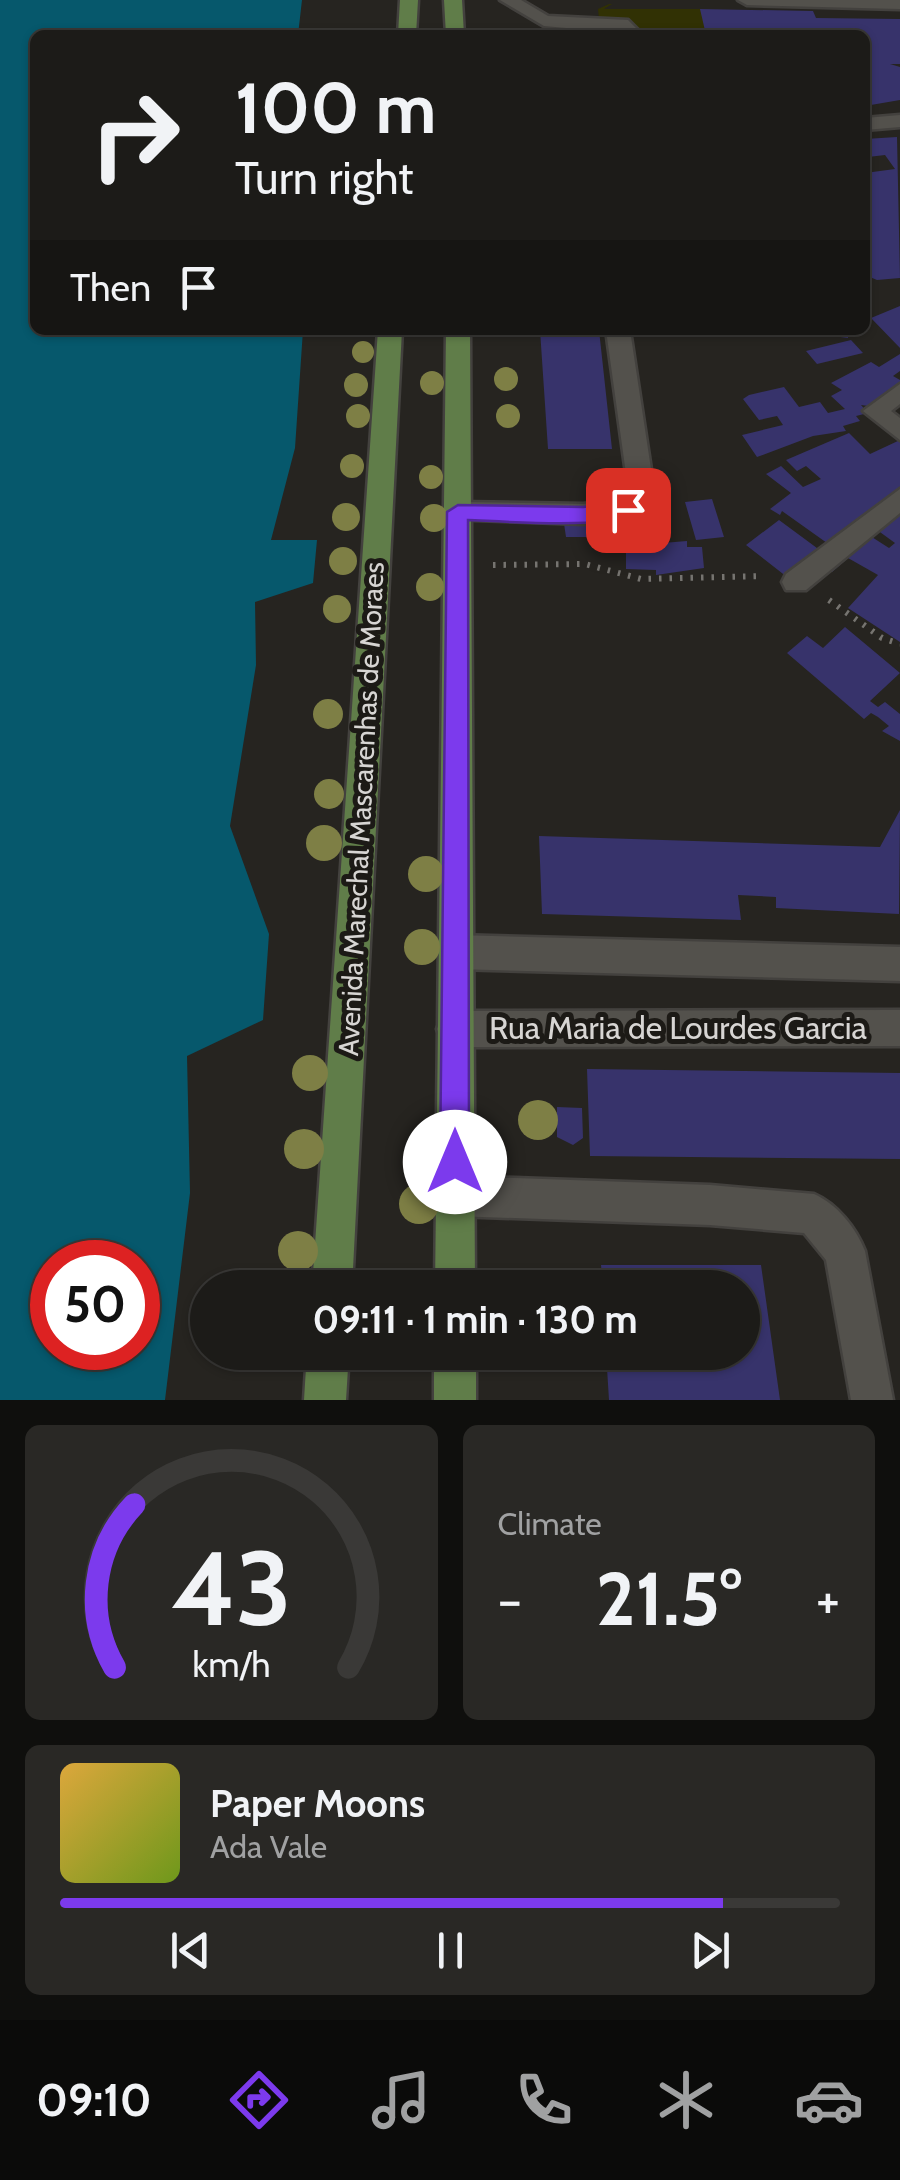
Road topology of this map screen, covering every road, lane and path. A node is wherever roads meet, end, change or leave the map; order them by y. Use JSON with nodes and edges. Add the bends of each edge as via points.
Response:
{"nodes":[{"id":1,"x":410,"y":0,"type":"edge"},
{"id":2,"x":453,"y":0,"type":"edge"},
{"id":3,"x":509,"y":0,"type":"edge"},
{"id":4,"x":747,"y":0,"type":"edge"},
{"id":5,"x":889,"y":2,"type":"edge"},
{"id":6,"x":557,"y":29,"type":"edge"},
{"id":7,"x":408,"y":30,"type":"edge"},
{"id":8,"x":455,"y":30,"type":"edge"},
{"id":9,"x":631,"y":30,"type":"edge"},
{"id":10,"x":900,"y":121,"type":"edge"},
{"id":11,"x":870,"y":124,"type":"edge"},
{"id":12,"x":390,"y":335,"type":"edge"},
{"id":13,"x":458,"y":335,"type":"edge"},
{"id":14,"x":619,"y":335,"type":"edge"},
{"id":15,"x":900,"y":392,"type":"edge"},
{"id":16,"x":900,"y":432,"type":"edge"},
{"id":17,"x":900,"y":499,"type":"edge"},
{"id":18,"x":458,"y":512,"type":"junction"},
{"id":19,"x":457,"y":566,"type":"junction"},
{"id":20,"x":688,"y":579,"type":"dead end"},
{"id":21,"x":796,"y":582,"type":"dead end"},
{"id":22,"x":456,"y":952,"type":"junction"},
{"id":23,"x":900,"y":964,"type":"edge"},
{"id":24,"x":900,"y":1028,"type":"edge"},
{"id":25,"x":455,"y":1029,"type":"junction"},
{"id":26,"x":455,"y":1196,"type":"junction"},
{"id":27,"x":333,"y":1270,"type":"edge"},
{"id":28,"x":455,"y":1270,"type":"edge"},
{"id":29,"x":327,"y":1370,"type":"edge"},
{"id":30,"x":454,"y":1370,"type":"edge"},
{"id":31,"x":325,"y":1400,"type":"edge"},
{"id":32,"x":454,"y":1400,"type":"edge"},
{"id":33,"x":872,"y":1400,"type":"edge"}],
"edges":[{"from":1,"to":7,"type":"main road"},
{"from":2,"to":8,"type":"main road"},
{"from":3,"to":6,"type":"street"},
{"from":4,"to":5,"type":"street"},
{"from":6,"to":9,"type":"street"},
{"from":10,"to":11,"type":"street"},
{"from":12,"to":27,"type":"main road","name":"Avenida Marechal Mascarenhas de Moraes"},
{"from":13,"to":18,"type":"main road"},
{"from":14,"to":18,"type":"street","via":[[641,489],[628,510]]},
{"from":15,"to":16,"type":"street","via":[[875,410]]},
{"from":17,"to":21,"type":"street"},
{"from":18,"to":19,"type":"main road"},
{"from":19,"to":20,"type":"path","via":[[584,564],[641,579]]},
{"from":19,"to":22,"type":"main road"},
{"from":22,"to":23,"type":"street"},
{"from":22,"to":25,"type":"main road"},
{"from":24,"to":25,"type":"street","name":"Rua Maria de Lourdes Garcia"},
{"from":25,"to":26,"type":"main road"},
{"from":26,"to":28,"type":"main road"},
{"from":26,"to":33,"type":"street","via":[[814,1214],[845,1251]]},
{"from":29,"to":31,"type":"main road"},
{"from":30,"to":32,"type":"main road"}]}
